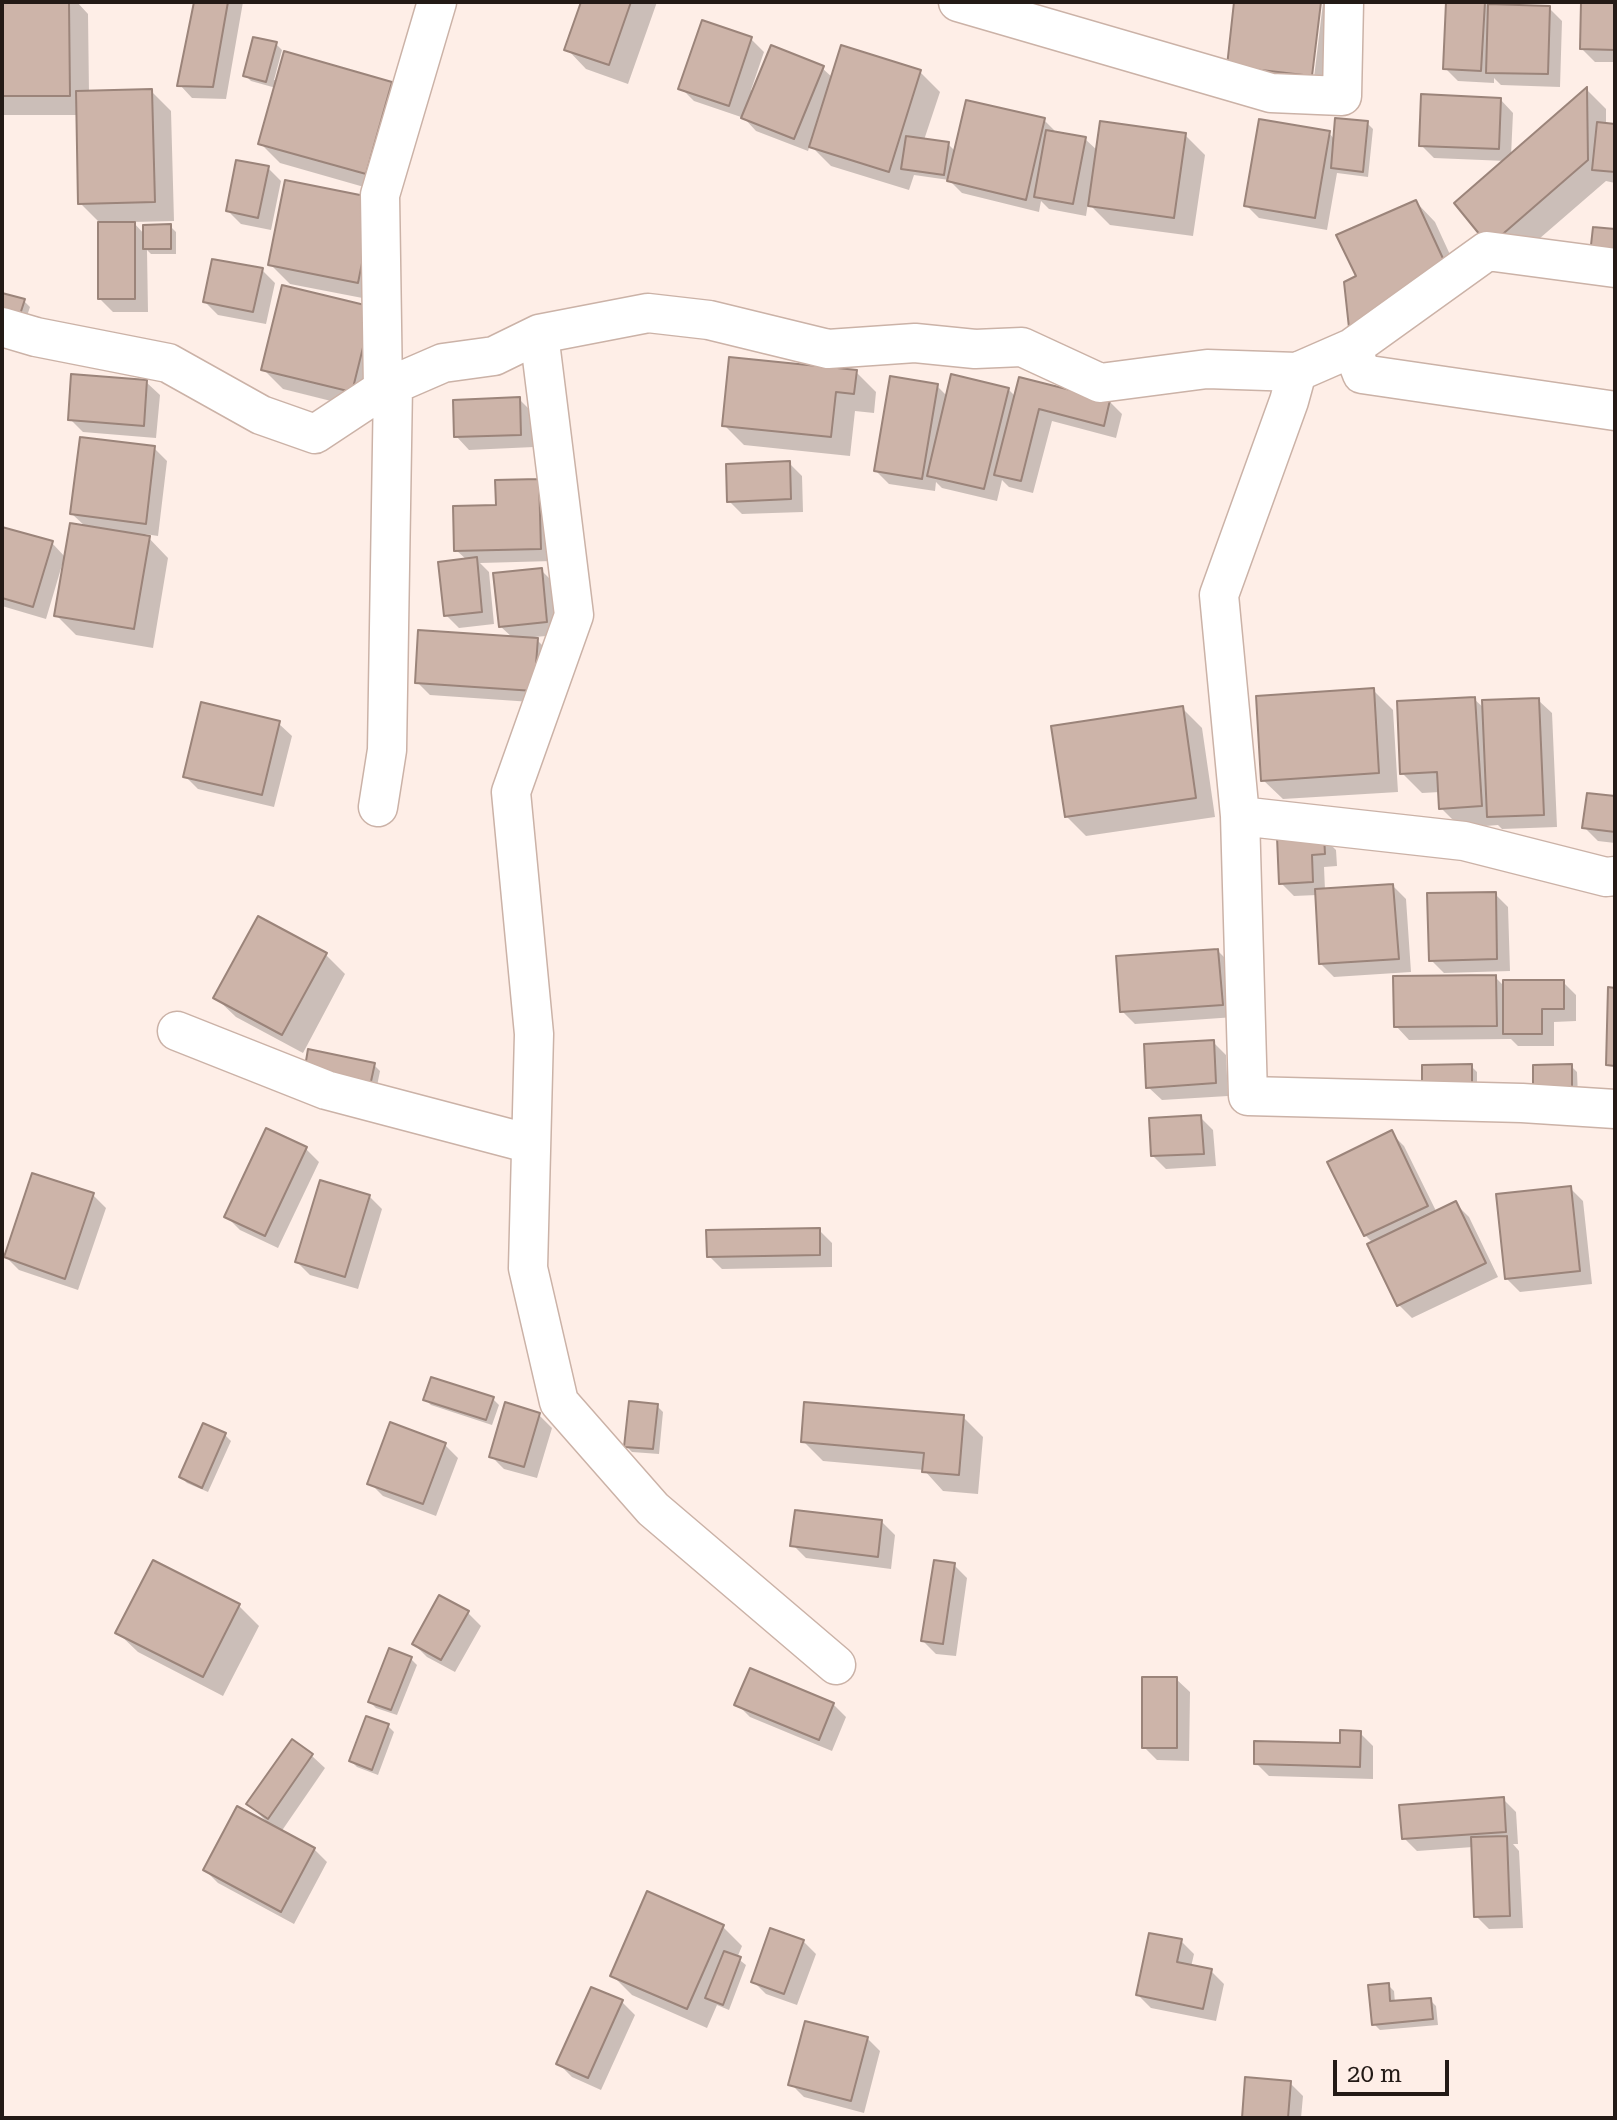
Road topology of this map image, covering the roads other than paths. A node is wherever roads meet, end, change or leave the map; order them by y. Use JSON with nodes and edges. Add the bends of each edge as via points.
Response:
{"nodes":[{"id":1,"x":437,"y":2,"type":"edge"},
{"id":2,"x":958,"y":2,"type":"edge"},
{"id":3,"x":1344,"y":2,"type":"edge"},
{"id":4,"x":1071,"y":17,"type":"edge"},
{"id":5,"x":1615,"y":268,"type":"edge"},
{"id":6,"x":2,"y":327,"type":"edge"},
{"id":7,"x":539,"y":334,"type":"junction"},
{"id":8,"x":1352,"y":348,"type":"junction"},
{"id":9,"x":1297,"y":372,"type":"junction"},
{"id":10,"x":388,"y":387,"type":"junction"},
{"id":11,"x":1615,"y":411,"type":"edge"},
{"id":12,"x":378,"y":807,"type":"dead end"},
{"id":13,"x":1240,"y":816,"type":"junction"},
{"id":14,"x":1615,"y":876,"type":"edge"},
{"id":15,"x":177,"y":1031,"type":"dead end"},
{"id":16,"x":1615,"y":1109,"type":"edge"},
{"id":17,"x":531,"y":1144,"type":"junction"},
{"id":18,"x":836,"y":1665,"type":"dead end"}],
"edges":[{"from":1,"to":10,"type":"street","via":[[380,195]]},
{"from":2,"to":4,"type":"street"},
{"from":3,"to":4,"type":"street","via":[[1342,96],[1271,93]]},
{"from":5,"to":8,"type":"street","via":[[1487,251]]},
{"from":6,"to":10,"type":"street","via":[[168,363],[261,415],[315,434]]},
{"from":7,"to":9,"type":"street","via":[[648,313],[709,320],[828,349],[915,343],[1022,347],[1100,383],[1207,369]]},
{"from":7,"to":10,"type":"street","via":[[494,356],[443,363]]},
{"from":7,"to":17,"type":"street","via":[[574,615],[511,792],[534,1034]]},
{"from":8,"to":9,"type":"street"},
{"from":8,"to":11,"type":"street","via":[[1362,374]]},
{"from":9,"to":13,"type":"street","via":[[1219,595]]},
{"from":10,"to":12,"type":"street","via":[[387,750]]},
{"from":13,"to":14,"type":"street","via":[[1464,841]]},
{"from":13,"to":16,"type":"street","via":[[1248,1096]]},
{"from":15,"to":17,"type":"street","via":[[326,1090]]},
{"from":17,"to":18,"type":"street","via":[[528,1268],[559,1402],[653,1509]]}]}
